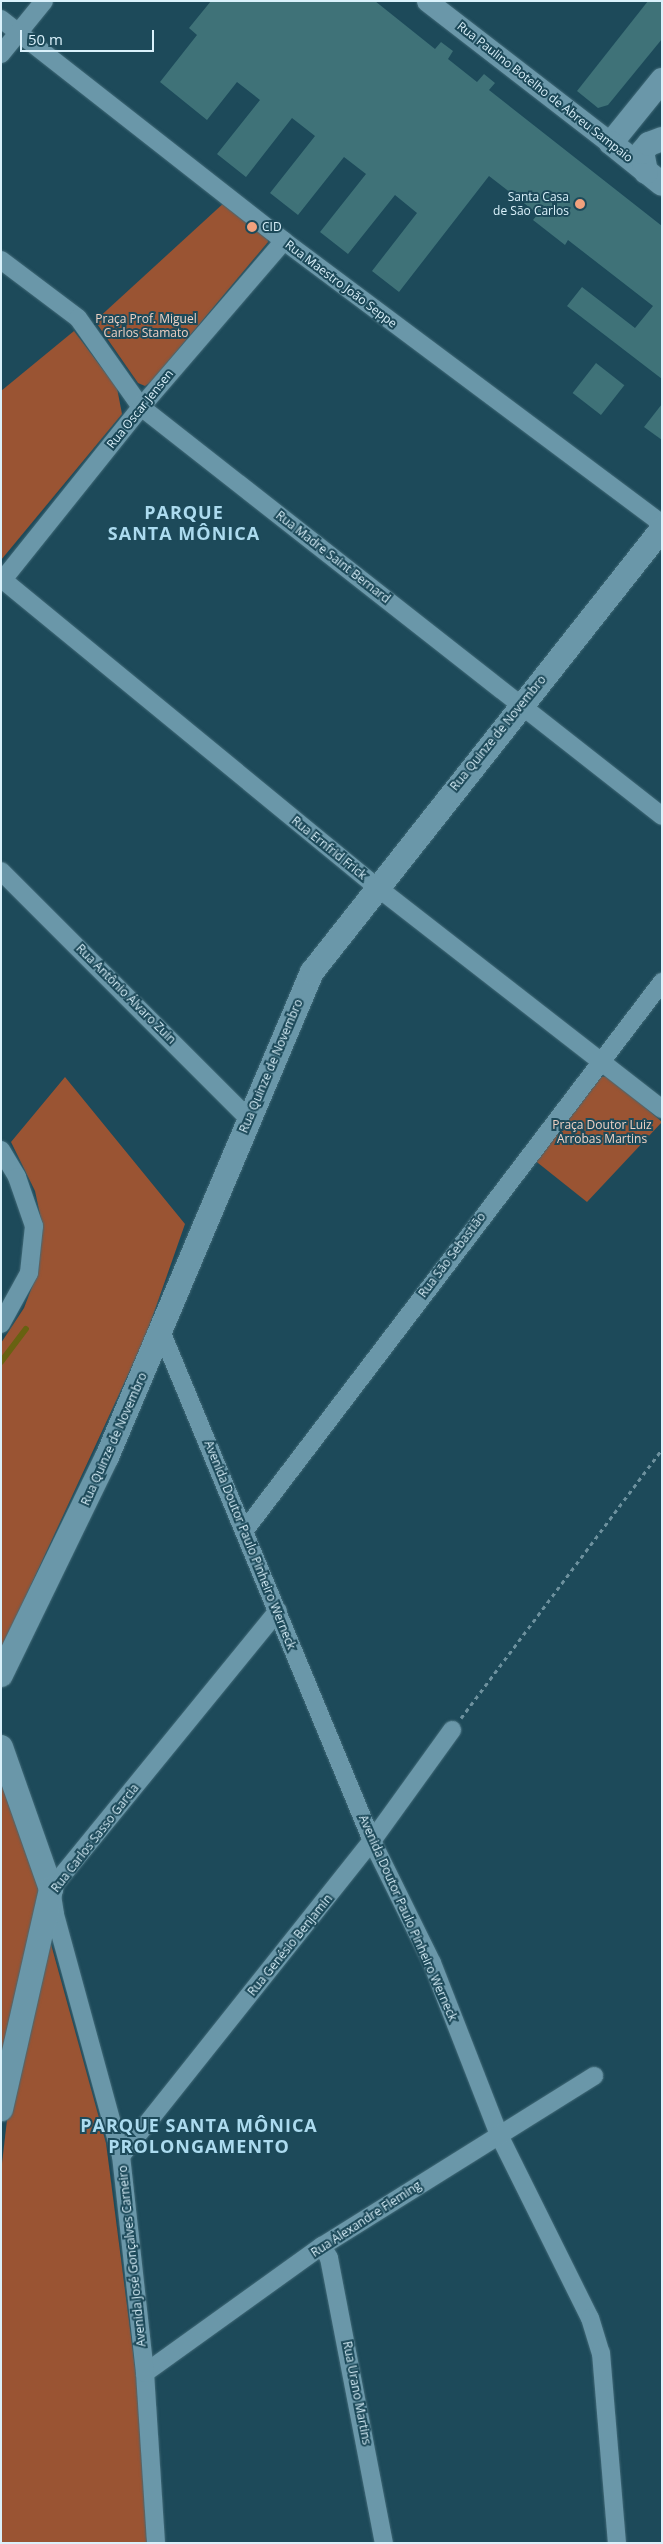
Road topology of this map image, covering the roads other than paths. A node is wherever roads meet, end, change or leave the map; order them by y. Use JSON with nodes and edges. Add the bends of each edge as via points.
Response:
{"nodes":[{"id":1,"x":44,"y":1,"type":"edge"},
{"id":2,"x":427,"y":1,"type":"edge"},
{"id":3,"x":1,"y":19,"type":"edge"},
{"id":4,"x":18,"y":32,"type":"junction"},
{"id":5,"x":1,"y":54,"type":"edge"},
{"id":6,"x":662,"y":80,"type":"edge"},
{"id":7,"x":635,"y":112,"type":"junction"},
{"id":8,"x":662,"y":133,"type":"edge"},
{"id":9,"x":662,"y":139,"type":"edge"},
{"id":10,"x":610,"y":143,"type":"junction"},
{"id":11,"x":654,"y":178,"type":"edge"},
{"id":12,"x":284,"y":241,"type":"junction"},
{"id":13,"x":1,"y":260,"type":"edge"},
{"id":14,"x":141,"y":407,"type":"junction"},
{"id":15,"x":662,"y":524,"type":"edge"},
{"id":16,"x":662,"y":529,"type":"edge"},
{"id":17,"x":2,"y":581,"type":"edge"},
{"id":18,"x":521,"y":705,"type":"junction"},
{"id":19,"x":662,"y":816,"type":"edge"},
{"id":20,"x":1,"y":871,"type":"edge"},
{"id":21,"x":378,"y":888,"type":"junction"},
{"id":22,"x":662,"y":982,"type":"edge"},
{"id":23,"x":600,"y":1063,"type":"junction"},
{"id":24,"x":662,"y":1109,"type":"edge"},
{"id":25,"x":249,"y":1119,"type":"junction"},
{"id":26,"x":1,"y":1150,"type":"edge"},
{"id":27,"x":1,"y":1324,"type":"edge"},
{"id":28,"x":161,"y":1331,"type":"junction"},
{"id":29,"x":244,"y":1530,"type":"junction"},
{"id":30,"x":278,"y":1611,"type":"junction"},
{"id":31,"x":1,"y":1675,"type":"edge"},
{"id":32,"x":452,"y":1730,"type":"road end"},
{"id":33,"x":1,"y":1746,"type":"edge"},
{"id":34,"x":372,"y":1841,"type":"junction"},
{"id":35,"x":51,"y":1889,"type":"junction"},
{"id":36,"x":594,"y":2076,"type":"dead end"},
{"id":37,"x":1,"y":2109,"type":"edge"},
{"id":38,"x":499,"y":2135,"type":"junction"},
{"id":39,"x":121,"y":2156,"type":"junction"},
{"id":40,"x":322,"y":2246,"type":"junction"},
{"id":41,"x":145,"y":2373,"type":"junction"},
{"id":42,"x":156,"y":2543,"type":"edge"},
{"id":43,"x":384,"y":2543,"type":"edge"},
{"id":44,"x":617,"y":2543,"type":"edge"}],
"edges":[{"from":1,"to":4,"type":"street"},
{"from":2,"to":10,"type":"street","name":"Rua Paulino Botelho de Abreu Sampaio"},
{"from":3,"to":4,"type":"street","name":"Rua Maestro João Seppe"},
{"from":4,"to":5,"type":"street"},
{"from":4,"to":12,"type":"street","name":"Rua Maestro João Seppe"},
{"from":6,"to":7,"type":"main road"},
{"from":7,"to":8,"type":"main road"},
{"from":7,"to":10,"type":"main road"},
{"from":9,"to":11,"type":"main road","via":[[649,144],[642,152]]},
{"from":10,"to":11,"type":"main road","name":"Rua Paulino Botelho de Abreu Sampaio"},
{"from":12,"to":14,"type":"street","name":"Rua Oscar Jensen"},
{"from":12,"to":15,"type":"street","name":"Rua Maestro João Seppe"},
{"from":13,"to":14,"type":"street","name":"Rua Madre Saint Bernard","via":[[78,318]]},
{"from":14,"to":17,"type":"street","name":"Rua Oscar Jensen"},
{"from":14,"to":18,"type":"street","name":"Rua Madre Saint Bernard"},
{"from":16,"to":18,"type":"main road","name":"Rua Quinze de Novembro"},
{"from":17,"to":21,"type":"street","name":"Rua Ernfrid Frick"},
{"from":18,"to":19,"type":"street","name":"Rua Madre Saint Bernard"},
{"from":18,"to":21,"type":"main road","name":"Rua Quinze de Novembro"},
{"from":20,"to":25,"type":"street","name":"Rua Antônio Álvaro Zuin"},
{"from":21,"to":23,"type":"street","name":"Rua Ernfrid Frick"},
{"from":21,"to":25,"type":"main road","name":"Rua Quinze de Novembro","via":[[312,972]]},
{"from":22,"to":23,"type":"street","name":"Rua São Sebastião"},
{"from":23,"to":24,"type":"street","name":"Rua Ernfrid Frick"},
{"from":23,"to":29,"type":"street","name":"Rua São Sebastião"},
{"from":25,"to":28,"type":"main road","name":"Rua Quinze de Novembro"},
{"from":26,"to":27,"type":"street","via":[[17,1177],[34,1226],[29,1273]]},
{"from":28,"to":29,"type":"street","name":"Avenida Doutor Paulo Pinheiro Werneck"},
{"from":28,"to":31,"type":"main road","name":"Rua Quinze de Novembro","via":[[107,1457]]},
{"from":29,"to":30,"type":"street","name":"Avenida Doutor Paulo Pinheiro Werneck"},
{"from":30,"to":34,"type":"street","name":"Avenida Doutor Paulo Pinheiro Werneck"},
{"from":30,"to":35,"type":"street","name":"Rua Carlos Sasso Garcia"},
{"from":32,"to":34,"type":"street","name":"Rua Genésio Benjamin"},
{"from":33,"to":35,"type":"main road","name":"Avenida José Gonçalves Carneiro"},
{"from":34,"to":38,"type":"street","name":"Avenida Doutor Paulo Pinheiro Werneck","via":[[432,1964]]},
{"from":34,"to":39,"type":"street","name":"Rua Genésio Benjamin"},
{"from":35,"to":37,"type":"main road","name":"Rua Carlos Sasso Garcia"},
{"from":35,"to":39,"type":"street","name":"Avenida José Gonçalves Carneiro"},
{"from":36,"to":38,"type":"street","name":"Rua Alexandre Fleming"},
{"from":38,"to":40,"type":"street","name":"Rua Alexandre Fleming"},
{"from":38,"to":44,"type":"street","name":"Avenida Doutor Paulo Pinheiro Werneck","via":[[590,2318],[601,2353]]},
{"from":39,"to":41,"type":"street","name":"Avenida José Gonçalves Carneiro"},
{"from":40,"to":41,"type":"street","name":"Rua Alexandre Fleming"},
{"from":40,"to":43,"type":"street","name":"Rua Urano Martins","via":[[330,2258]]},
{"from":41,"to":42,"type":"street","name":"Avenida José Gonçalves Carneiro"}]}
